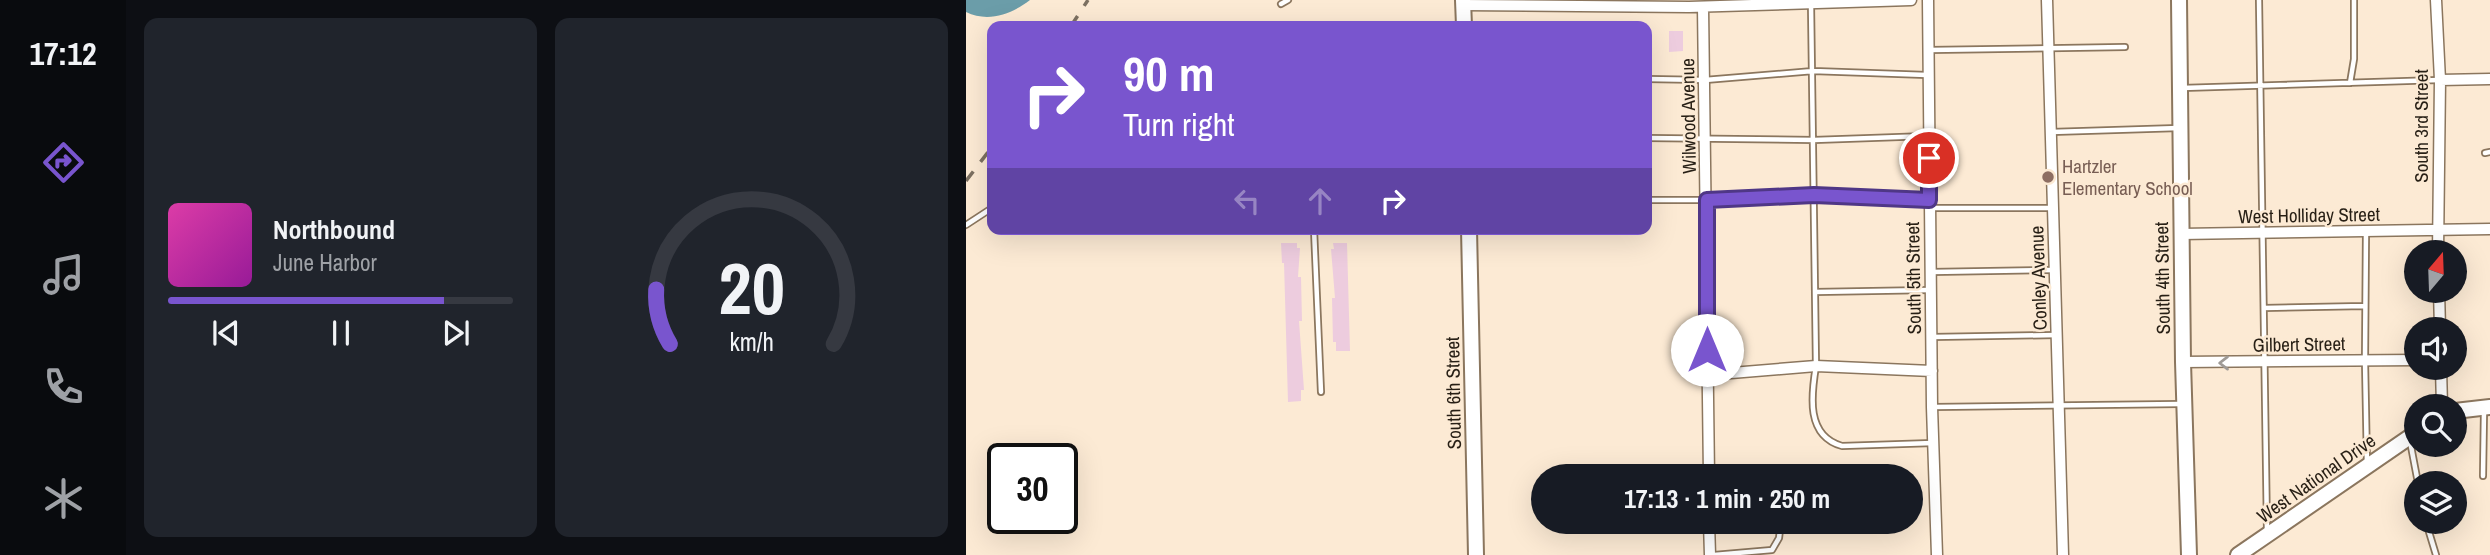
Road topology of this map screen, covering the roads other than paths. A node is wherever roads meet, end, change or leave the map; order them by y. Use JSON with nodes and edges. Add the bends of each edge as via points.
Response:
{"nodes":[{"id":1,"x":1288,"y":0,"type":"edge"},
{"id":2,"x":1911,"y":0,"type":"edge"},
{"id":3,"x":1928,"y":0,"type":"edge"},
{"id":4,"x":2047,"y":0,"type":"edge"},
{"id":5,"x":2179,"y":0,"type":"edge"},
{"id":6,"x":2259,"y":0,"type":"edge"},
{"id":7,"x":2354,"y":0,"type":"edge"},
{"id":8,"x":2436,"y":0,"type":"edge"},
{"id":9,"x":1811,"y":2,"type":"edge"},
{"id":10,"x":1463,"y":3,"type":"edge"},
{"id":11,"x":1281,"y":4,"type":"dead end"},
{"id":12,"x":1689,"y":4,"type":"edge"},
{"id":13,"x":1703,"y":7,"type":"junction"},
{"id":14,"x":1464,"y":21,"type":"edge"},
{"id":15,"x":2049,"y":47,"type":"junction"},
{"id":16,"x":2125,"y":47,"type":"dead end"},
{"id":17,"x":1928,"y":50,"type":"junction"},
{"id":18,"x":1813,"y":71,"type":"junction"},
{"id":19,"x":1928,"y":75,"type":"junction"},
{"id":20,"x":1652,"y":79,"type":"edge"},
{"id":21,"x":2490,"y":79,"type":"edge"},
{"id":22,"x":1706,"y":80,"type":"junction"},
{"id":23,"x":2440,"y":80,"type":"junction"},
{"id":24,"x":2350,"y":83,"type":"junction"},
{"id":25,"x":2260,"y":87,"type":"junction"},
{"id":26,"x":2179,"y":88,"type":"junction"},
{"id":27,"x":2180,"y":128,"type":"junction"},
{"id":28,"x":2051,"y":132,"type":"junction"},
{"id":29,"x":1928,"y":136,"type":"junction"},
{"id":30,"x":1652,"y":138,"type":"edge"},
{"id":31,"x":1705,"y":139,"type":"junction"},
{"id":32,"x":1814,"y":140,"type":"junction"},
{"id":33,"x":1814,"y":195,"type":"junction"},
{"id":34,"x":1652,"y":200,"type":"edge"},
{"id":35,"x":1707,"y":200,"type":"junction"},
{"id":36,"x":1929,"y":204,"type":"junction"},
{"id":37,"x":2053,"y":208,"type":"junction"},
{"id":38,"x":987,"y":211,"type":"edge"},
{"id":39,"x":966,"y":225,"type":"edge"},
{"id":40,"x":2490,"y":229,"type":"edge"},
{"id":41,"x":2438,"y":230,"type":"junction"},
{"id":42,"x":2366,"y":231,"type":"junction"},
{"id":43,"x":2262,"y":233,"type":"junction"},
{"id":44,"x":2180,"y":234,"type":"junction"},
{"id":45,"x":1314,"y":235,"type":"edge"},
{"id":46,"x":1469,"y":235,"type":"edge"},
{"id":47,"x":2438,"y":240,"type":"edge"},
{"id":48,"x":2055,"y":271,"type":"junction"},
{"id":49,"x":1930,"y":272,"type":"junction"},
{"id":50,"x":1931,"y":290,"type":"junction"},
{"id":51,"x":1815,"y":292,"type":"junction"},
{"id":52,"x":2365,"y":306,"type":"junction"},
{"id":53,"x":2264,"y":308,"type":"junction"},
{"id":54,"x":2057,"y":335,"type":"junction"},
{"id":55,"x":1931,"y":337,"type":"junction"},
{"id":56,"x":2404,"y":360,"type":"edge"},
{"id":57,"x":2364,"y":361,"type":"junction"},
{"id":58,"x":2183,"y":362,"type":"junction"},
{"id":59,"x":2265,"y":363,"type":"junction"},
{"id":60,"x":1816,"y":366,"type":"junction"},
{"id":61,"x":1932,"y":371,"type":"junction"},
{"id":62,"x":1707,"y":375,"type":"junction"},
{"id":63,"x":1321,"y":392,"type":"dead end"},
{"id":64,"x":2185,"y":403,"type":"junction"},
{"id":65,"x":1933,"y":407,"type":"junction"},
{"id":66,"x":2059,"y":407,"type":"junction"},
{"id":67,"x":2487,"y":407,"type":"edge"},
{"id":68,"x":2467,"y":410,"type":"edge"},
{"id":69,"x":2404,"y":441,"type":"edge"},
{"id":70,"x":1934,"y":443,"type":"junction"},
{"id":71,"x":1709,"y":464,"type":"edge"},
{"id":72,"x":2368,"y":464,"type":"junction"},
{"id":73,"x":2483,"y":476,"type":"dead end"},
{"id":74,"x":1710,"y":534,"type":"edge"},
{"id":75,"x":1780,"y":534,"type":"edge"},
{"id":76,"x":2430,"y":534,"type":"edge"},
{"id":77,"x":2267,"y":536,"type":"junction"},
{"id":78,"x":1476,"y":555,"type":"edge"},
{"id":79,"x":1712,"y":555,"type":"edge"},
{"id":80,"x":1937,"y":555,"type":"edge"},
{"id":81,"x":2063,"y":555,"type":"edge"},
{"id":82,"x":2189,"y":555,"type":"edge"},
{"id":83,"x":2238,"y":555,"type":"edge"},
{"id":84,"x":2436,"y":555,"type":"edge"}],
"edges":[{"from":1,"to":11,"type":"lane"},
{"from":2,"to":9,"type":"street"},
{"from":3,"to":17,"type":"street","name":"South 5th Street"},
{"from":4,"to":15,"type":"street","name":"Conley Avenue"},
{"from":5,"to":26,"type":"street","name":"South 4th Street"},
{"from":6,"to":25,"type":"lane"},
{"from":7,"to":24,"type":"lane"},
{"from":8,"to":23,"type":"street","name":"South 3rd Street"},
{"from":9,"to":13,"type":"street"},
{"from":9,"to":18,"type":"lane"},
{"from":10,"to":12,"type":"street"},
{"from":10,"to":14,"type":"street"},
{"from":12,"to":13,"type":"street"},
{"from":13,"to":22,"type":"street","name":"Wilwood Avenue"},
{"from":15,"to":16,"type":"lane"},
{"from":15,"to":17,"type":"lane"},
{"from":15,"to":28,"type":"street","name":"Conley Avenue"},
{"from":17,"to":19,"type":"street","name":"South 5th Street"},
{"from":18,"to":19,"type":"lane"},
{"from":18,"to":22,"type":"lane"},
{"from":18,"to":32,"type":"lane"},
{"from":19,"to":29,"type":"street","name":"South 5th Street"},
{"from":20,"to":22,"type":"lane"},
{"from":21,"to":23,"type":"street"},
{"from":22,"to":31,"type":"street","name":"Wilwood Avenue"},
{"from":23,"to":24,"type":"lane"},
{"from":23,"to":41,"type":"street","name":"South 3rd Street"},
{"from":24,"to":25,"type":"lane"},
{"from":25,"to":26,"type":"lane"},
{"from":25,"to":43,"type":"lane"},
{"from":26,"to":27,"type":"street","name":"South 4th Street"},
{"from":27,"to":28,"type":"lane"},
{"from":27,"to":44,"type":"street","name":"South 4th Street"},
{"from":28,"to":37,"type":"street","name":"Conley Avenue"},
{"from":29,"to":32,"type":"lane"},
{"from":29,"to":36,"type":"street","name":"South 5th Street"},
{"from":30,"to":31,"type":"lane"},
{"from":31,"to":32,"type":"lane"},
{"from":31,"to":35,"type":"street","name":"Wilwood Avenue"},
{"from":32,"to":33,"type":"lane"},
{"from":33,"to":35,"type":"lane"},
{"from":33,"to":36,"type":"lane"},
{"from":33,"to":51,"type":"lane"},
{"from":34,"to":35,"type":"lane"},
{"from":35,"to":62,"type":"street","name":"Wilwood Avenue"},
{"from":36,"to":37,"type":"lane"},
{"from":36,"to":49,"type":"street","name":"South 5th Street"},
{"from":37,"to":48,"type":"street","name":"Conley Avenue"},
{"from":38,"to":39,"type":"lane"},
{"from":40,"to":41,"type":"street","name":"West Holliday Street"},
{"from":41,"to":42,"type":"street","name":"West Holliday Street"},
{"from":41,"to":47,"type":"street","name":"South 3rd Street"},
{"from":42,"to":43,"type":"street","name":"West Holliday Street"},
{"from":42,"to":52,"type":"lane"},
{"from":43,"to":44,"type":"street","name":"West Holliday Street"},
{"from":43,"to":53,"type":"lane"},
{"from":44,"to":58,"type":"street","name":"South 4th Street"},
{"from":45,"to":63,"type":"lane"},
{"from":46,"to":78,"type":"street","name":"South 6th Street"},
{"from":48,"to":49,"type":"lane"},
{"from":48,"to":54,"type":"street","name":"Conley Avenue"},
{"from":49,"to":50,"type":"street","name":"South 5th Street"},
{"from":50,"to":51,"type":"lane"},
{"from":50,"to":55,"type":"street","name":"South 5th Street"},
{"from":51,"to":60,"type":"lane"},
{"from":52,"to":53,"type":"lane"},
{"from":52,"to":57,"type":"lane"},
{"from":53,"to":59,"type":"lane"},
{"from":54,"to":55,"type":"lane"},
{"from":54,"to":66,"type":"street","name":"Conley Avenue"},
{"from":55,"to":61,"type":"street","name":"South 5th Street"},
{"from":56,"to":57,"type":"street","name":"Gilbert Street"},
{"from":57,"to":59,"type":"street","name":"Gilbert Street"},
{"from":57,"to":72,"type":"lane"},
{"from":59,"to":58,"type":"street","name":"Gilbert Street","one_way":true},
{"from":58,"to":64,"type":"street","name":"South 4th Street"},
{"from":59,"to":77,"type":"lane"},
{"from":60,"to":61,"type":"street"},
{"from":60,"to":62,"type":"street"},
{"from":60,"to":70,"type":"lane","via":[[1813,411],[1829,443]]},
{"from":61,"to":65,"type":"street","name":"South 5th Street"},
{"from":62,"to":71,"type":"street","name":"Wilwood Avenue"},
{"from":64,"to":66,"type":"lane"},
{"from":64,"to":82,"type":"street","name":"South 4th Street"},
{"from":65,"to":66,"type":"lane"},
{"from":65,"to":70,"type":"street","name":"South 5th Street"},
{"from":66,"to":81,"type":"street","name":"Conley Avenue"},
{"from":67,"to":68,"type":"street"},
{"from":67,"to":73,"type":"lane"},
{"from":69,"to":72,"type":"street","name":"West National Drive"},
{"from":70,"to":80,"type":"street","name":"South 5th Street"},
{"from":72,"to":77,"type":"street","name":"West National Drive"},
{"from":74,"to":79,"type":"street"},
{"from":75,"to":79,"type":"lane","via":[[1772,550]]},
{"from":76,"to":84,"type":"lane"},
{"from":77,"to":83,"type":"street","name":"West National Drive"}]}
